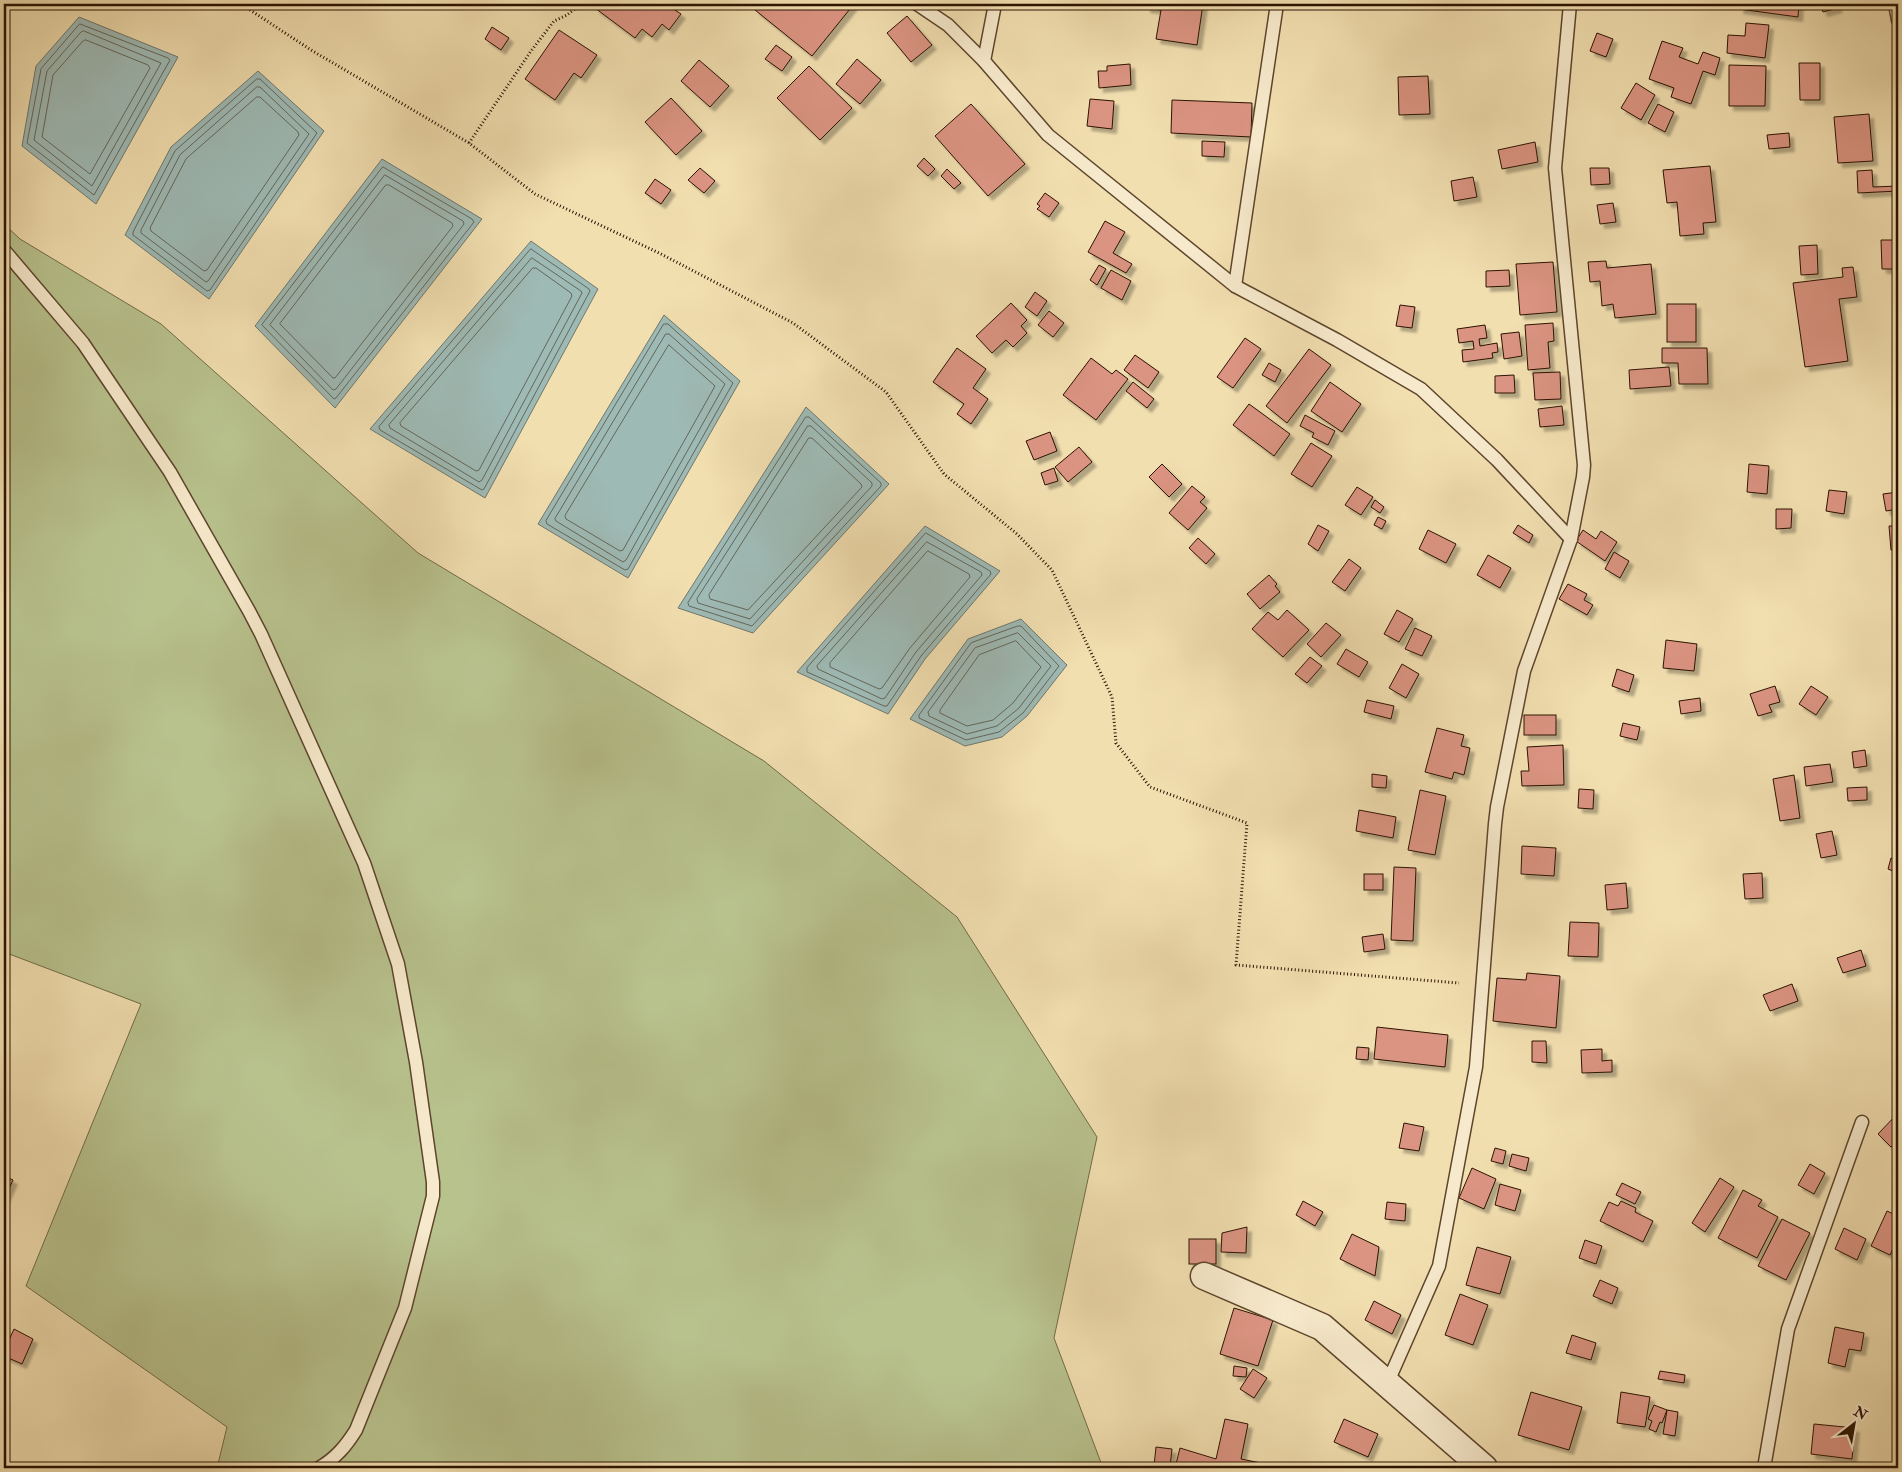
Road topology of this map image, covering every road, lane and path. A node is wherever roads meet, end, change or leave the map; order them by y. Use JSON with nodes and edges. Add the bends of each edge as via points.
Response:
{"nodes":[{"id":1,"x":241,"y":4,"type":"edge"},
{"id":2,"x":581,"y":4,"type":"edge"},
{"id":3,"x":917,"y":4,"type":"edge"},
{"id":4,"x":995,"y":4,"type":"edge"},
{"id":5,"x":1277,"y":4,"type":"edge"},
{"id":6,"x":1570,"y":4,"type":"edge"},
{"id":7,"x":1895,"y":4,"type":"edge"},
{"id":8,"x":1898,"y":20,"type":"edge"},
{"id":9,"x":984,"y":61,"type":"junction"},
{"id":10,"x":469,"y":143,"type":"junction"},
{"id":11,"x":4,"y":250,"type":"edge"},
{"id":12,"x":1235,"y":286,"type":"junction"},
{"id":13,"x":1571,"y":539,"type":"junction"},
{"id":14,"x":1482,"y":984,"type":"junction"},
{"id":15,"x":1862,"y":1122,"type":"dead end"},
{"id":16,"x":1204,"y":1276,"type":"dead end"},
{"id":17,"x":1387,"y":1384,"type":"junction"},
{"id":18,"x":319,"y":1468,"type":"edge"},
{"id":19,"x":1484,"y":1468,"type":"edge"},
{"id":20,"x":1764,"y":1468,"type":"edge"}],
"edges":[{"from":1,"to":10,"type":"path","via":[[311,50]]},
{"from":2,"to":10,"type":"path","via":[[567,16],[554,21]]},
{"from":3,"to":9,"type":"lane","via":[[948,25]]},
{"from":4,"to":9,"type":"lane"},
{"from":5,"to":12,"type":"lane"},
{"from":6,"to":13,"type":"lane","via":[[1555,168],[1584,465]]},
{"from":7,"to":8,"type":"lane"},
{"from":9,"to":12,"type":"lane","via":[[1048,135]]},
{"from":10,"to":14,"type":"path","via":[[535,194],[661,254],[793,323],[886,392],[944,474],[1017,534],[1052,570],[1112,697],[1116,743],[1150,787],[1248,824],[1236,965]]},
{"from":11,"to":18,"type":"lane","via":[[83,343],[170,472],[249,611],[364,862],[398,964],[416,1062],[433,1196],[405,1308],[356,1430],[333,1460]]},
{"from":12,"to":13,"type":"lane","via":[[1421,389],[1497,460]]},
{"from":13,"to":14,"type":"lane","via":[[1524,671],[1494,824]]},
{"from":14,"to":17,"type":"lane","via":[[1476,1067],[1439,1266]]},
{"from":15,"to":20,"type":"lane","via":[[1788,1329]]},
{"from":16,"to":17,"type":"street","via":[[1322,1327]]},
{"from":17,"to":19,"type":"street"}]}
